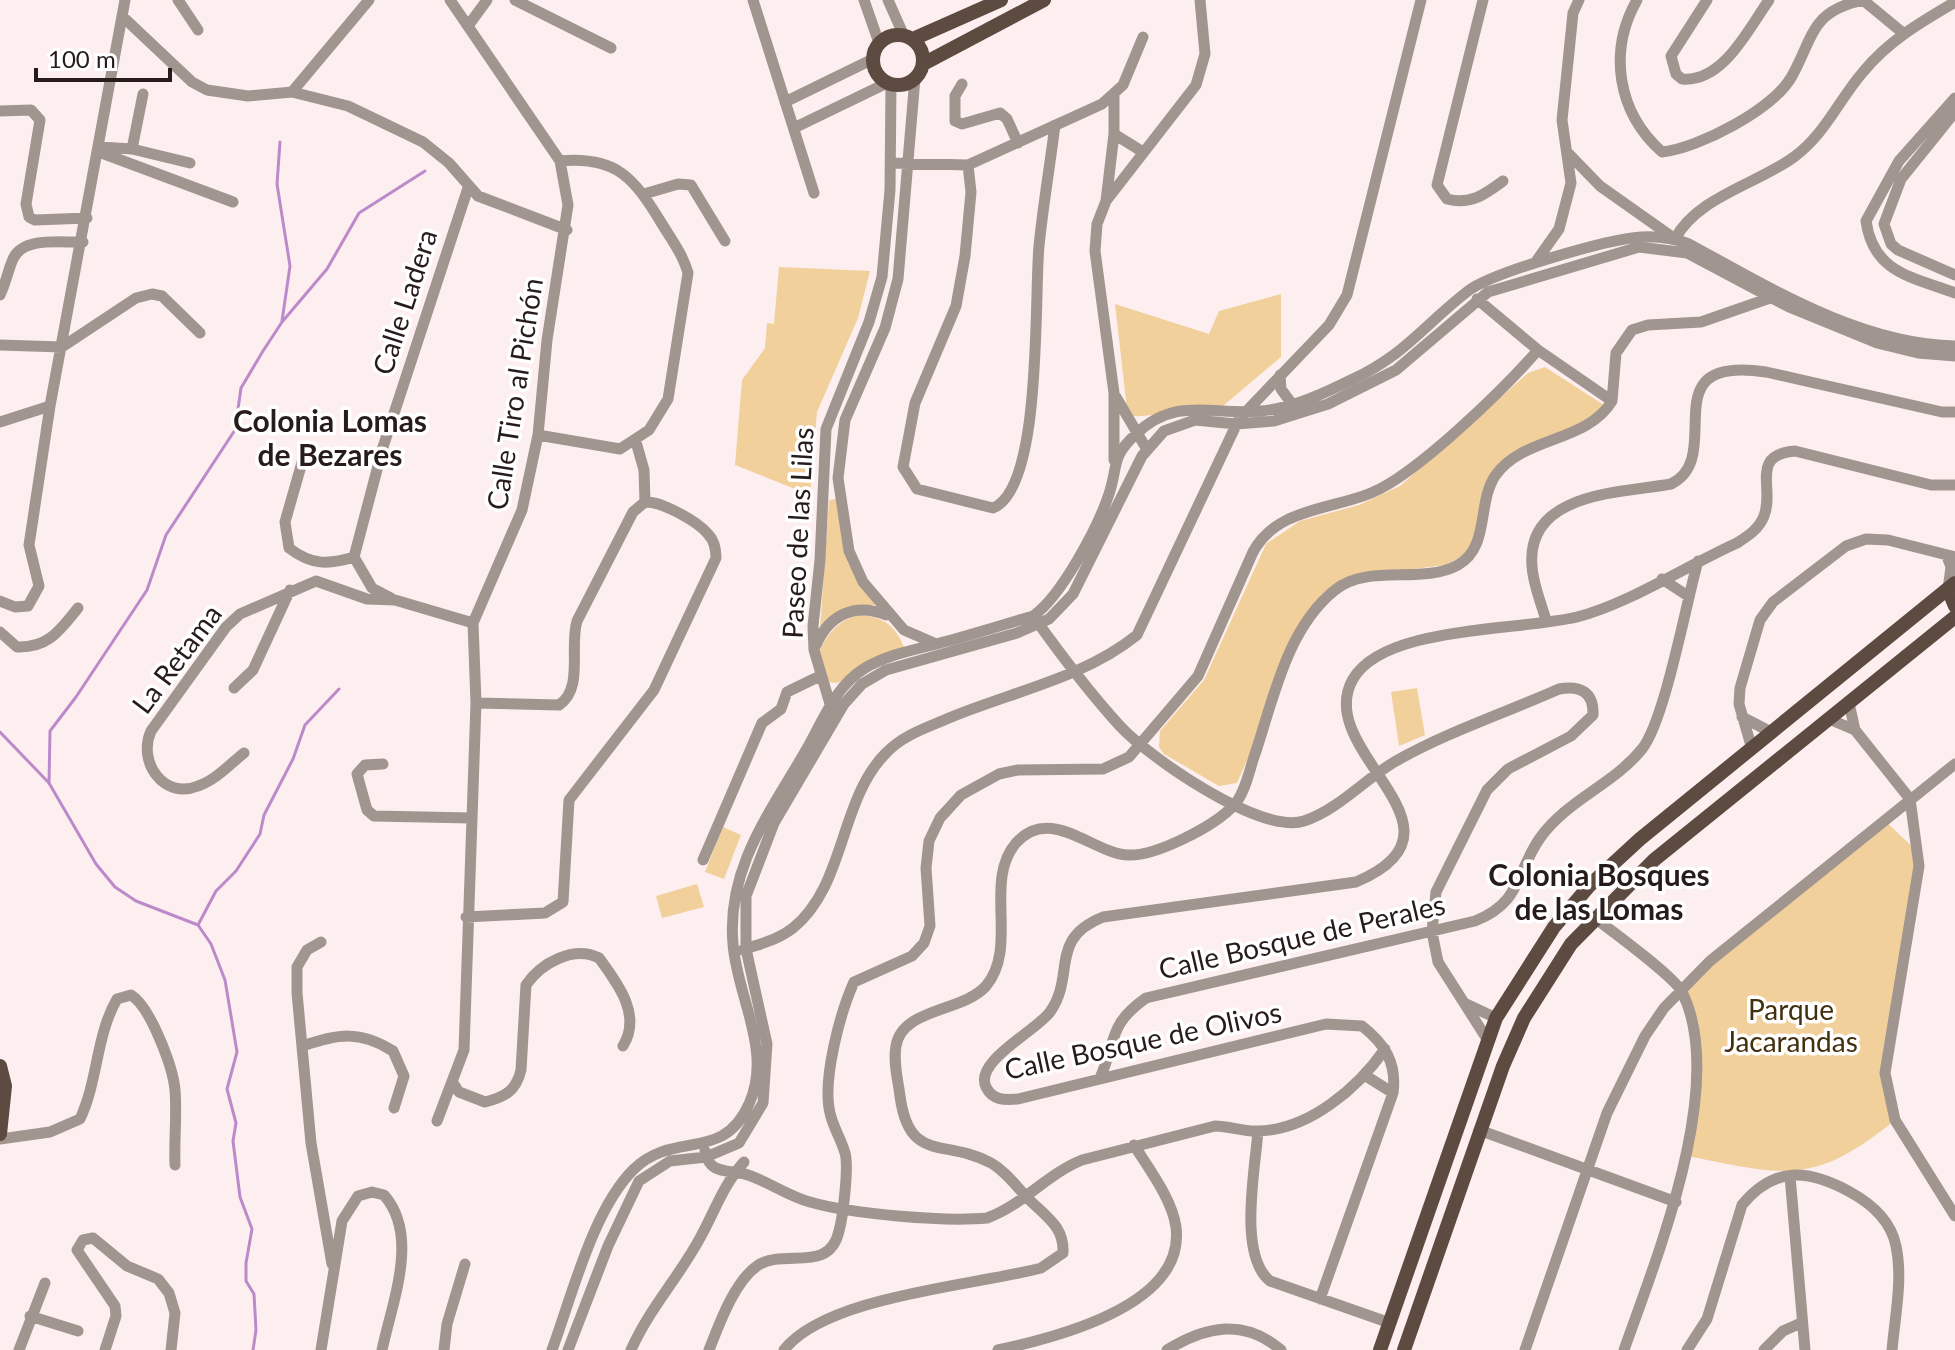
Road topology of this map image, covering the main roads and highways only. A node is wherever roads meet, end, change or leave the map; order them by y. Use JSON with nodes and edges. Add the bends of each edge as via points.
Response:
{"nodes":[{"id":1,"x":1044,"y":0,"type":"edge"},
{"id":2,"x":995,"y":3,"type":"edge"},
{"id":3,"x":1000,"y":23,"type":"junction"},
{"id":4,"x":908,"y":38,"type":"junction"},
{"id":5,"x":923,"y":64,"type":"junction"},
{"id":6,"x":1952,"y":586,"type":"edge"},
{"id":7,"x":1955,"y":606,"type":"edge"},
{"id":8,"x":1919,"y":611,"type":"junction"},
{"id":9,"x":1955,"y":617,"type":"edge"},
{"id":10,"x":1940,"y":630,"type":"junction"},
{"id":11,"x":1662,"y":822,"type":"junction"},
{"id":12,"x":1640,"y":839,"type":"junction"},
{"id":13,"x":1678,"y":841,"type":"junction"},
{"id":14,"x":1654,"y":860,"type":"junction"},
{"id":15,"x":0,"y":1066,"type":"edge"},
{"id":16,"x":0,"y":1136,"type":"edge"},
{"id":17,"x":1380,"y":1350,"type":"edge"},
{"id":18,"x":1404,"y":1350,"type":"edge"}],
"edges":[{"from":1,"to":3,"type":"main road"},
{"from":2,"to":3,"type":"main road"},
{"from":2,"to":4,"type":"main road"},
{"from":3,"to":5,"type":"main road"},
{"from":4,"to":5,"type":"main road","via":[[921,50]]},
{"from":4,"to":5,"type":"main road","via":[[895,35],[879,43],[873,59],[876,73],[889,83],[915,78]]},
{"from":6,"to":7,"type":"main road"},
{"from":6,"to":8,"type":"main road"},
{"from":8,"to":10,"type":"main road","via":[[1937,615]]},
{"from":8,"to":11,"type":"main road"},
{"from":9,"to":10,"type":"main road"},
{"from":10,"to":13,"type":"main road"},
{"from":11,"to":12,"type":"main road"},
{"from":11,"to":13,"type":"main road","via":[[1666,836]]},
{"from":12,"to":14,"type":"main road","via":[[1653,846]]},
{"from":12,"to":17,"type":"main road","via":[[1554,927],[1496,1018]]},
{"from":13,"to":14,"type":"main road"},
{"from":14,"to":18,"type":"main road","via":[[1594,917],[1524,1018],[1479,1130]]},
{"from":15,"to":16,"type":"main road","via":[[5,1086]]}]}
